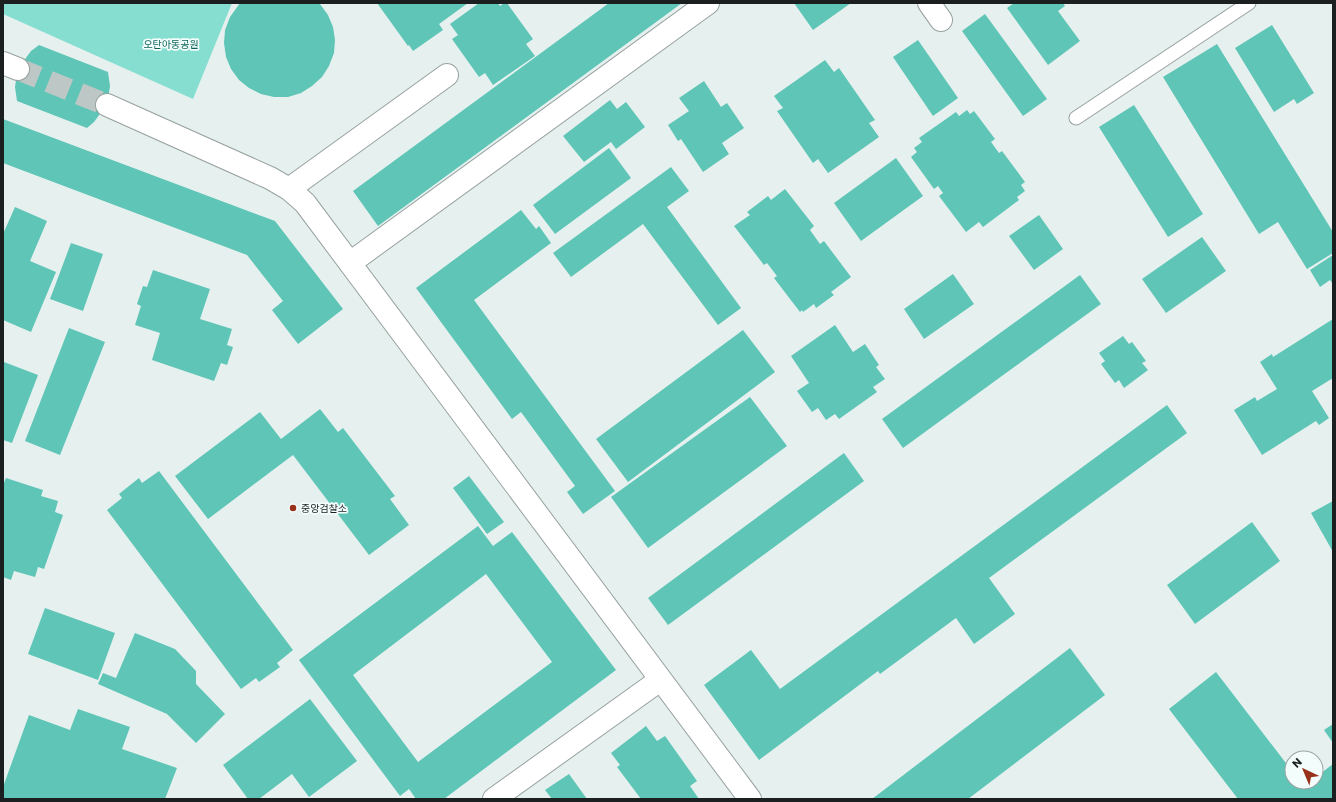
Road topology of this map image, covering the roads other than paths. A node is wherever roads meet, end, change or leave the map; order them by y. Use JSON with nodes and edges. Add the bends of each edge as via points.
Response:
{"nodes":[{"id":1,"x":708,"y":3,"type":"edge"},
{"id":2,"x":1249,"y":3,"type":"edge"},
{"id":3,"x":447,"y":75,"type":"dead end"},
{"id":4,"x":107,"y":105,"type":"tunnel mouth"},
{"id":5,"x":1076,"y":118,"type":"dead end"},
{"id":6,"x":289,"y":189,"type":"junction"},
{"id":7,"x":350,"y":263,"type":"junction"},
{"id":8,"x":660,"y":680,"type":"junction"},
{"id":9,"x":494,"y":799,"type":"edge"},
{"id":10,"x":750,"y":799,"type":"edge"}],
"edges":[{"from":1,"to":7,"type":"street"},
{"from":2,"to":5,"type":"lane"},
{"from":3,"to":6,"type":"street"},
{"from":4,"to":6,"type":"street","via":[[270,178]]},
{"from":6,"to":7,"type":"street","via":[[305,203]]},
{"from":7,"to":8,"type":"street"},
{"from":8,"to":9,"type":"street"},
{"from":8,"to":10,"type":"street"}]}
